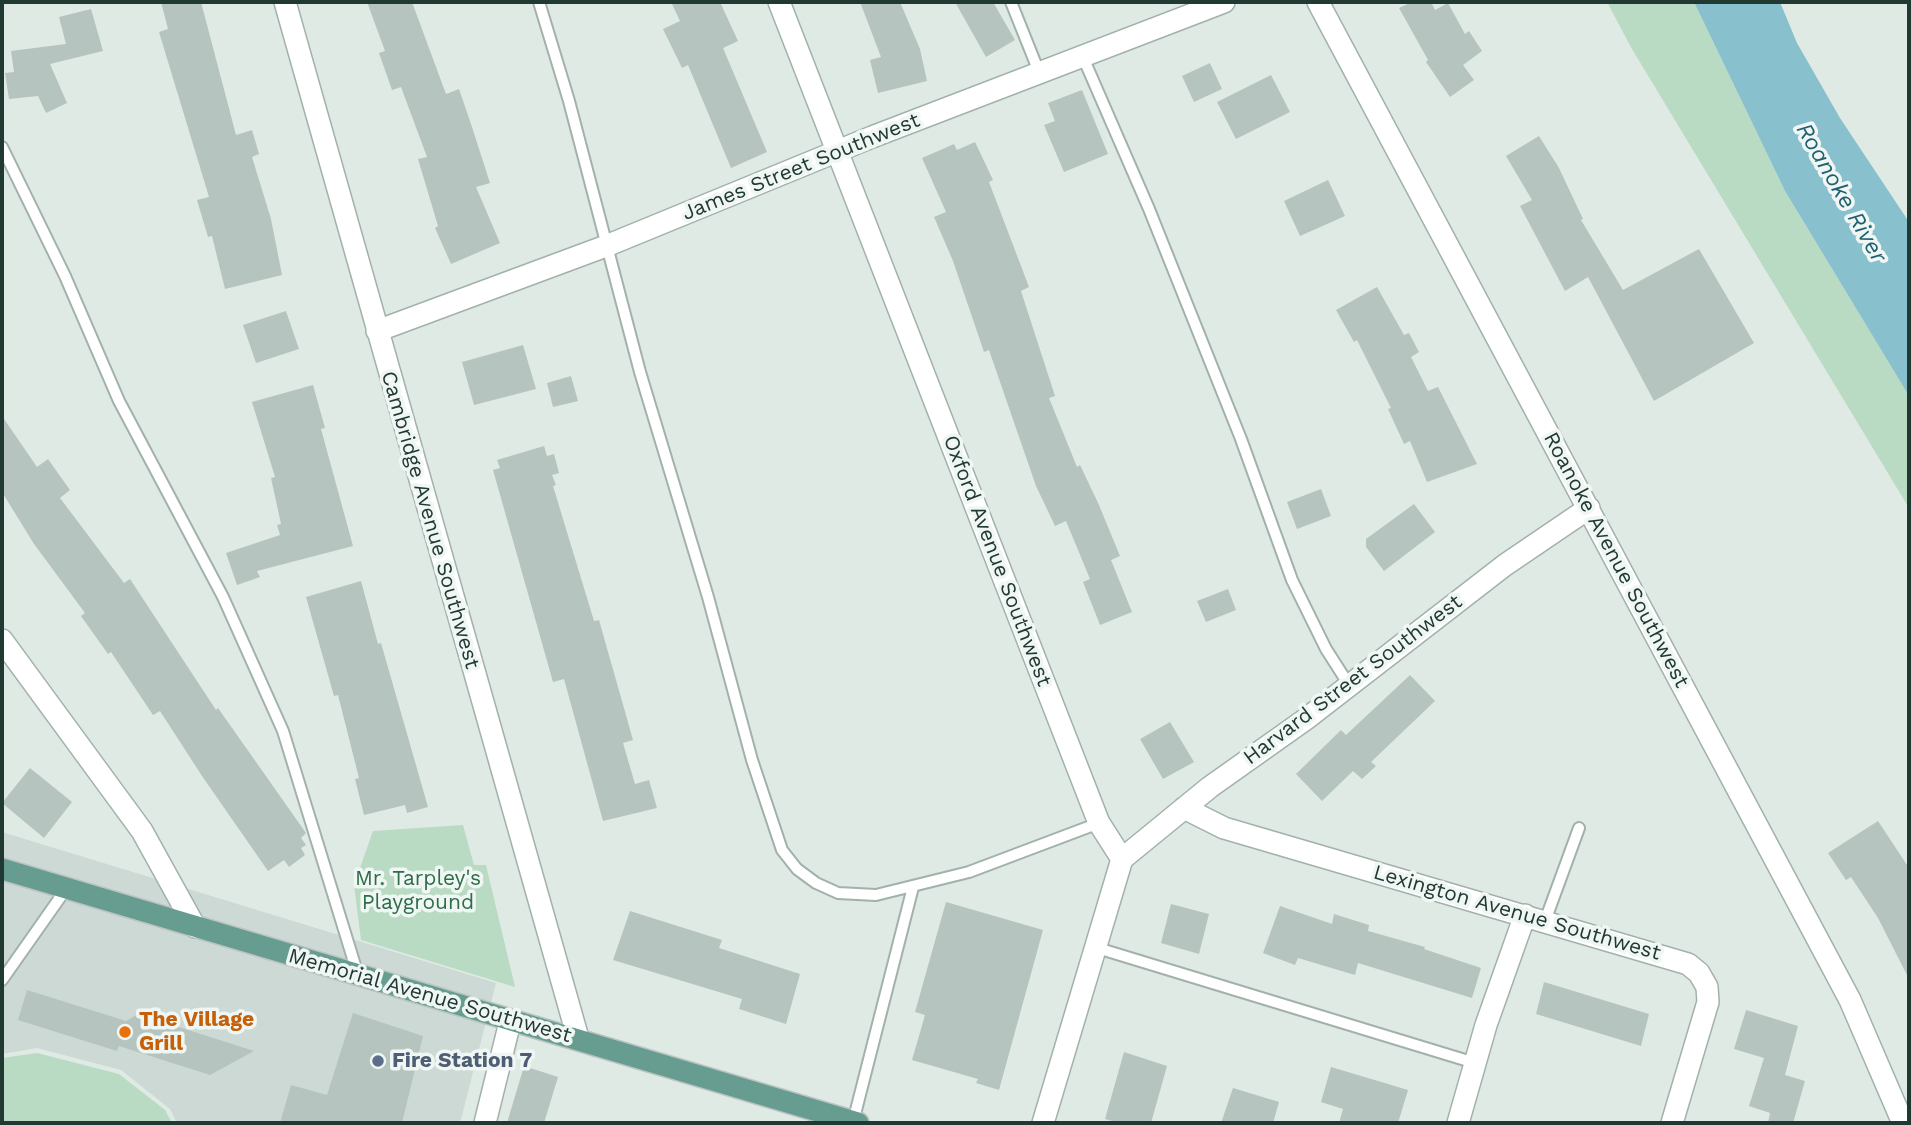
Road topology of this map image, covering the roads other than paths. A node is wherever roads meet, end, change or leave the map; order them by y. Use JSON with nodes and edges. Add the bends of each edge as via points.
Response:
{"nodes":[{"id":1,"x":285,"y":2,"type":"edge"},
{"id":2,"x":539,"y":2,"type":"edge"},
{"id":3,"x":779,"y":2,"type":"edge"},
{"id":4,"x":1011,"y":2,"type":"edge"},
{"id":5,"x":1224,"y":2,"type":"edge"},
{"id":6,"x":1318,"y":2,"type":"edge"},
{"id":7,"x":1082,"y":55,"type":"junction"},
{"id":8,"x":1039,"y":72,"type":"junction"},
{"id":9,"x":2,"y":148,"type":"edge"},
{"id":10,"x":836,"y":152,"type":"junction"},
{"id":11,"x":606,"y":246,"type":"junction"},
{"id":12,"x":377,"y":331,"type":"junction"},
{"id":13,"x":1588,"y":508,"type":"junction"},
{"id":14,"x":2,"y":640,"type":"edge"},
{"id":15,"x":1349,"y":685,"type":"junction"},
{"id":16,"x":1184,"y":808,"type":"junction"},
{"id":17,"x":1099,"y":823,"type":"junction"},
{"id":18,"x":1579,"y":828,"type":"dead end"},
{"id":19,"x":1122,"y":859,"type":"junction"},
{"id":20,"x":2,"y":869,"type":"edge"},
{"id":21,"x":913,"y":887,"type":"junction"},
{"id":22,"x":66,"y":889,"type":"junction"},
{"id":23,"x":1535,"y":918,"type":"junction"},
{"id":24,"x":195,"y":927,"type":"junction"},
{"id":25,"x":1094,"y":947,"type":"junction"},
{"id":26,"x":358,"y":976,"type":"junction"},
{"id":27,"x":2,"y":980,"type":"edge"},
{"id":28,"x":510,"y":1022,"type":"junction"},
{"id":29,"x":578,"y":1038,"type":"junction"},
{"id":30,"x":1475,"y":1063,"type":"junction"},
{"id":31,"x":485,"y":1123,"type":"edge"},
{"id":32,"x":856,"y":1123,"type":"edge"},
{"id":33,"x":1044,"y":1123,"type":"edge"},
{"id":34,"x":1458,"y":1123,"type":"edge"},
{"id":35,"x":1672,"y":1123,"type":"edge"},
{"id":36,"x":1903,"y":1123,"type":"edge"}],
"edges":[{"from":1,"to":12,"type":"street","name":"Cambridge Avenue Southwest"},
{"from":2,"to":11,"type":"lane"},
{"from":3,"to":10,"type":"street","name":"Oxford Avenue Southwest"},
{"from":4,"to":8,"type":"lane"},
{"from":5,"to":7,"type":"street","name":"James Street Southwest"},
{"from":6,"to":13,"type":"street","name":"Roanoke Avenue Southwest"},
{"from":7,"to":8,"type":"street","name":"James Street Southwest"},
{"from":7,"to":15,"type":"lane","via":[[1149,209],[1292,580]]},
{"from":8,"to":10,"type":"street","name":"James Street Southwest"},
{"from":9,"to":26,"type":"lane","via":[[119,401],[223,597],[283,731]]},
{"from":10,"to":11,"type":"street","name":"James Street Southwest"},
{"from":10,"to":17,"type":"street","name":"Oxford Avenue Southwest"},
{"from":11,"to":12,"type":"street","name":"James Street Southwest"},
{"from":11,"to":21,"type":"lane","via":[[752,760],[782,850],[797,869],[838,893],[876,895]]},
{"from":12,"to":29,"type":"street","name":"Cambridge Avenue Southwest"},
{"from":13,"to":15,"type":"street","name":"Harvard Street Southwest","via":[[1505,565]]},
{"from":13,"to":36,"type":"street","name":"Roanoke Avenue Southwest","via":[[1850,1000]]},
{"from":14,"to":24,"type":"street","via":[[142,831]]},
{"from":15,"to":16,"type":"street","name":"Harvard Street Southwest"},
{"from":16,"to":19,"type":"street","name":"Harvard Street Southwest"},
{"from":16,"to":23,"type":"street","name":"Lexington Avenue Southwest","via":[[1224,828]]},
{"from":17,"to":19,"type":"street","name":"Oxford Avenue Southwest"},
{"from":17,"to":21,"type":"lane","via":[[969,872]]},
{"from":18,"to":23,"type":"lane"},
{"from":19,"to":25,"type":"street"},
{"from":20,"to":22,"type":"main road","name":"Memorial Avenue Southwest"},
{"from":21,"to":32,"type":"lane"},
{"from":22,"to":24,"type":"main road","name":"Memorial Avenue Southwest"},
{"from":22,"to":27,"type":"lane"},
{"from":23,"to":30,"type":"street"},
{"from":23,"to":35,"type":"street","name":"Lexington Avenue Southwest","via":[[1688,964],[1699,973],[1708,1002]]},
{"from":24,"to":26,"type":"main road","name":"Memorial Avenue Southwest"},
{"from":25,"to":30,"type":"lane"},
{"from":25,"to":33,"type":"street"},
{"from":26,"to":28,"type":"main road","name":"Memorial Avenue Southwest"},
{"from":28,"to":29,"type":"main road","name":"Memorial Avenue Southwest"},
{"from":28,"to":31,"type":"street"},
{"from":29,"to":32,"type":"main road","name":"Memorial Avenue Southwest"},
{"from":30,"to":34,"type":"street"}]}
